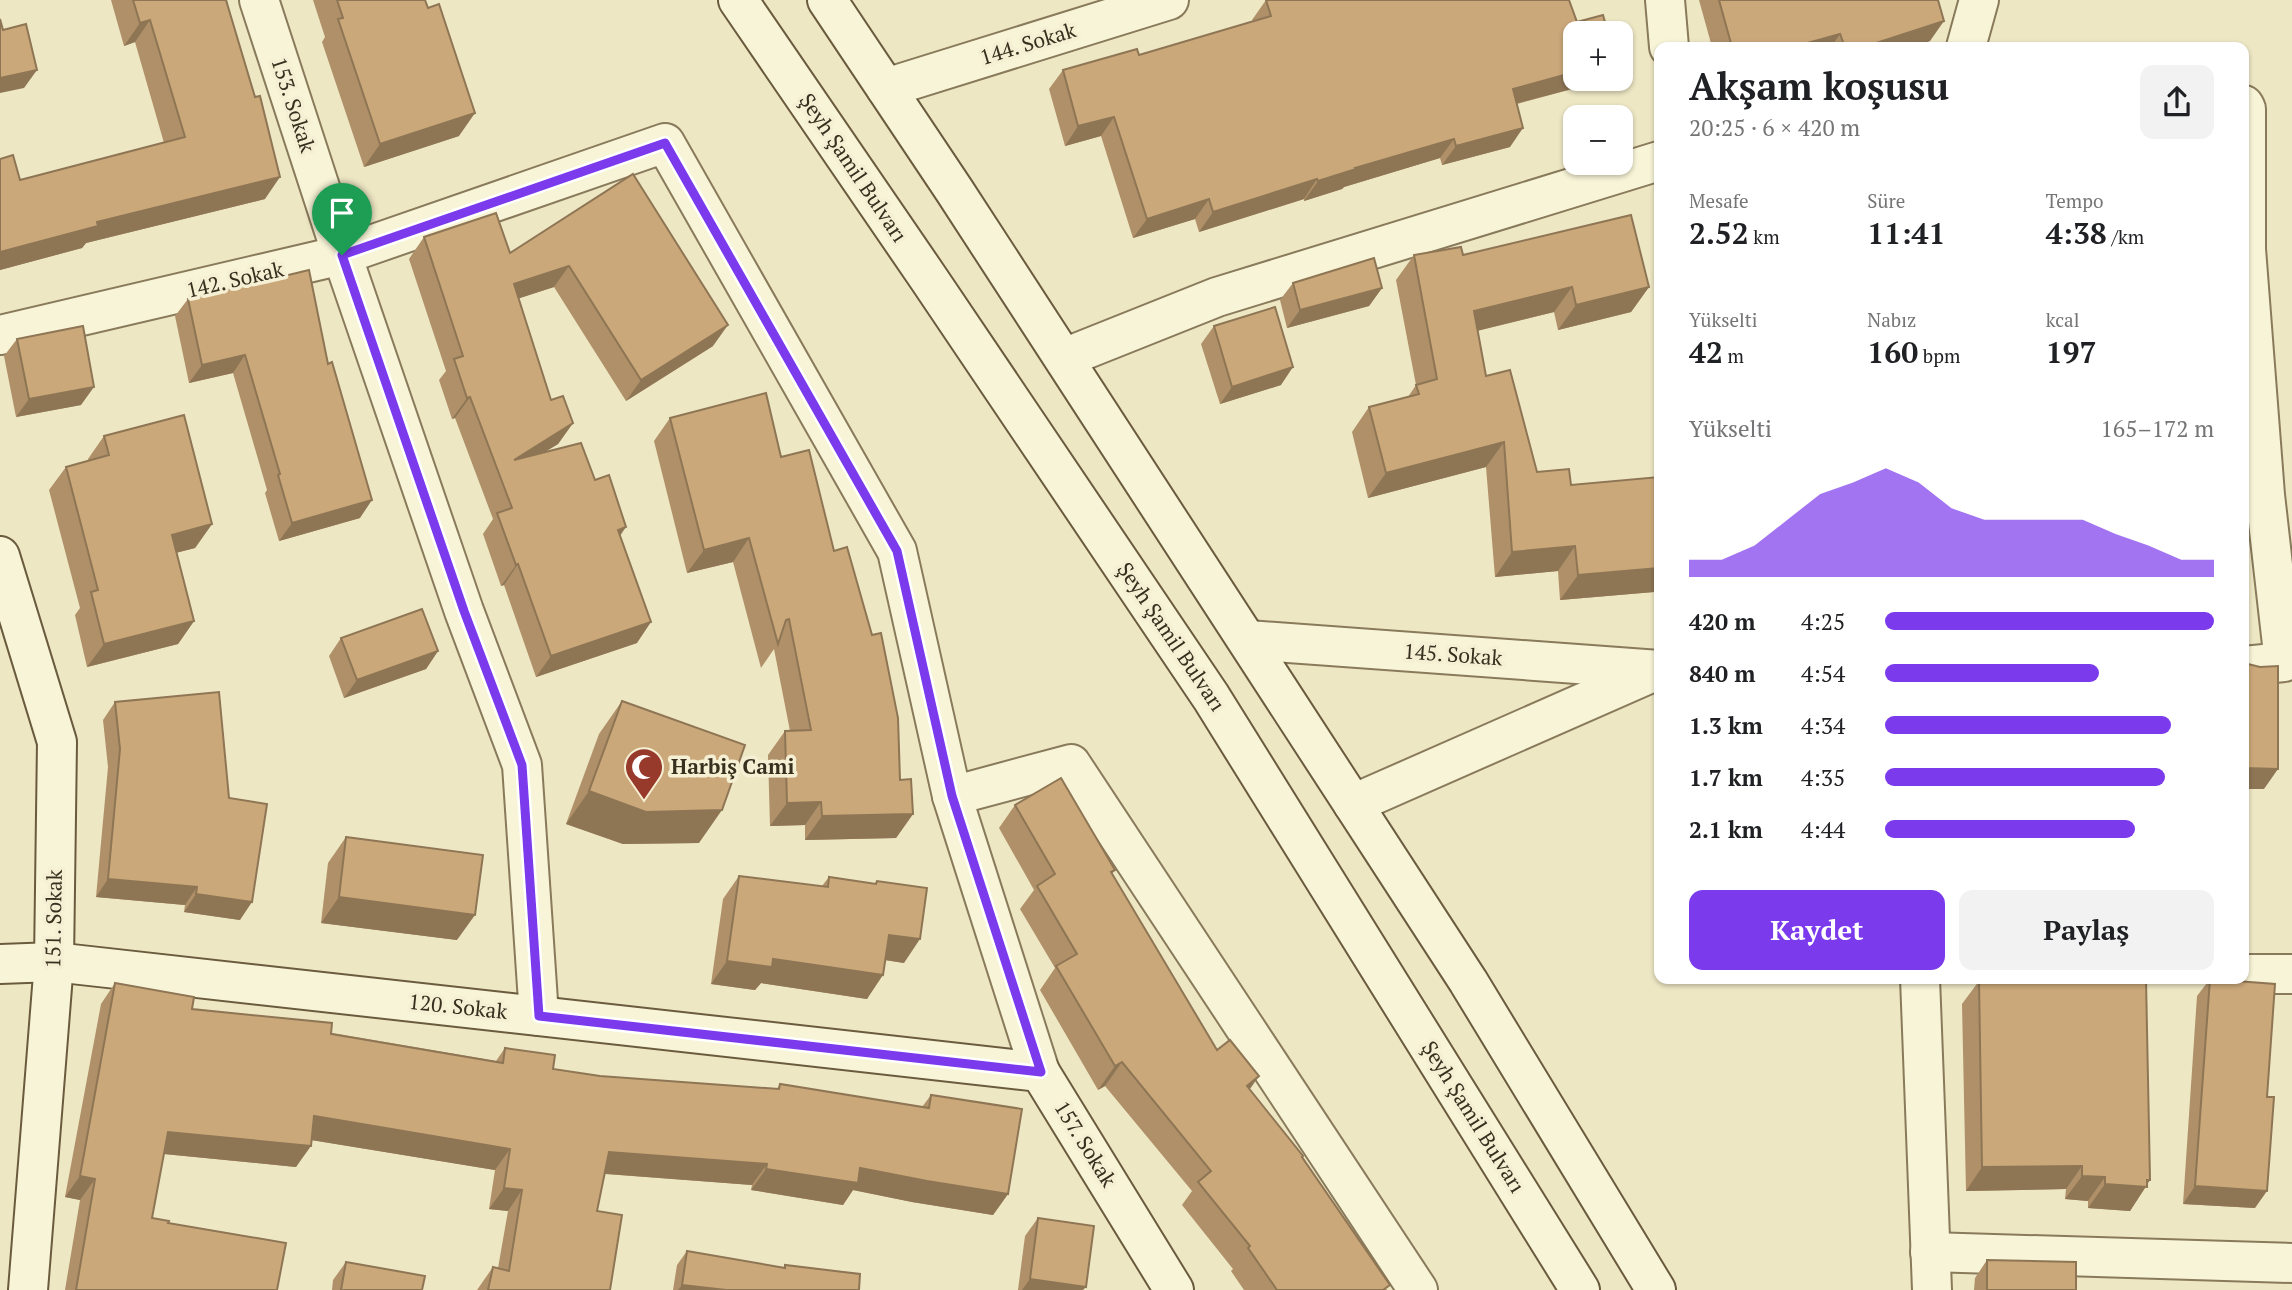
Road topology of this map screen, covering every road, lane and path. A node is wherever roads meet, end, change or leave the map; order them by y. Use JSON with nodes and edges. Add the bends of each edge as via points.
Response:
{"nodes":[{"id":1,"x":259,"y":0,"type":"edge"},
{"id":2,"x":738,"y":0,"type":"edge"},
{"id":3,"x":827,"y":0,"type":"edge"},
{"id":4,"x":1169,"y":0,"type":"edge"},
{"id":5,"x":1665,"y":0,"type":"edge"},
{"id":6,"x":1979,"y":0,"type":"edge"},
{"id":7,"x":1669,"y":42,"type":"edge"},
{"id":8,"x":1967,"y":42,"type":"edge"},
{"id":9,"x":886,"y":88,"type":"junction"},
{"id":10,"x":665,"y":143,"type":"joint"},
{"id":11,"x":1654,"y":163,"type":"edge"},
{"id":12,"x":342,"y":255,"type":"junction"},
{"id":13,"x":2249,"y":288,"type":"edge"},
{"id":14,"x":0,"y":335,"type":"edge"},
{"id":15,"x":1064,"y":358,"type":"junction"},
{"id":16,"x":0,"y":556,"type":"edge"},
{"id":17,"x":1248,"y":640,"type":"junction"},
{"id":18,"x":2249,"y":667,"type":"edge"},
{"id":19,"x":1654,"y":670,"type":"edge"},
{"id":20,"x":2288,"y":671,"type":"edge"},
{"id":21,"x":1654,"y":672,"type":"edge"},
{"id":22,"x":952,"y":796,"type":"junction"},
{"id":23,"x":1353,"y":804,"type":"junction"},
{"id":24,"x":54,"y":962,"type":"junction"},
{"id":25,"x":0,"y":964,"type":"edge"},
{"id":26,"x":2249,"y":974,"type":"edge"},
{"id":27,"x":2292,"y":975,"type":"edge"},
{"id":28,"x":1920,"y":984,"type":"edge"},
{"id":29,"x":539,"y":1016,"type":"junction"},
{"id":30,"x":1041,"y":1072,"type":"junction"},
{"id":31,"x":1930,"y":1252,"type":"junction"},
{"id":32,"x":2292,"y":1263,"type":"edge"},
{"id":33,"x":1171,"y":1288,"type":"edge"},
{"id":34,"x":27,"y":1290,"type":"edge"},
{"id":35,"x":1418,"y":1290,"type":"edge"},
{"id":36,"x":1580,"y":1290,"type":"edge"},
{"id":37,"x":1656,"y":1290,"type":"edge"},
{"id":38,"x":1932,"y":1290,"type":"edge"}],
"edges":[{"from":1,"to":12,"type":"street","name":"153. Sokak"},
{"from":2,"to":36,"type":"street","name":"Şeyh Şamil Bulvarı","via":[[1211,696]]},
{"from":3,"to":9,"type":"street"},
{"from":4,"to":9,"type":"street","name":"144. Sokak"},
{"from":5,"to":7,"type":"street"},
{"from":6,"to":8,"type":"street"},
{"from":9,"to":15,"type":"street"},
{"from":10,"to":12,"type":"street","name":"142. Sokak"},
{"from":10,"to":22,"type":"street","name":"157. Sokak","via":[[897,551]]},
{"from":11,"to":15,"type":"street","via":[[1217,297]]},
{"from":12,"to":14,"type":"street","name":"142. Sokak"},
{"from":12,"to":29,"type":"street","name":"153. Sokak","via":[[522,765]]},
{"from":13,"to":20,"type":"street","via":[[2265,495]]},
{"from":15,"to":17,"type":"street"},
{"from":16,"to":24,"type":"street","name":"151. Sokak","via":[[57,742]]},
{"from":17,"to":19,"type":"street","name":"145. Sokak"},
{"from":17,"to":23,"type":"street"},
{"from":18,"to":20,"type":"street"},
{"from":21,"to":23,"type":"street"},
{"from":22,"to":30,"type":"street","name":"157. Sokak"},
{"from":22,"to":35,"type":"street","via":[[1071,764]]},
{"from":23,"to":37,"type":"street","via":[[1468,981]]},
{"from":24,"to":25,"type":"street","name":"120. Sokak"},
{"from":24,"to":29,"type":"street","name":"120. Sokak"},
{"from":24,"to":34,"type":"street","name":"151. Sokak"},
{"from":26,"to":27,"type":"street"},
{"from":28,"to":31,"type":"street"},
{"from":29,"to":30,"type":"street","name":"120. Sokak"},
{"from":30,"to":33,"type":"street","name":"157. Sokak"},
{"from":31,"to":32,"type":"street"},
{"from":31,"to":38,"type":"street"}]}
